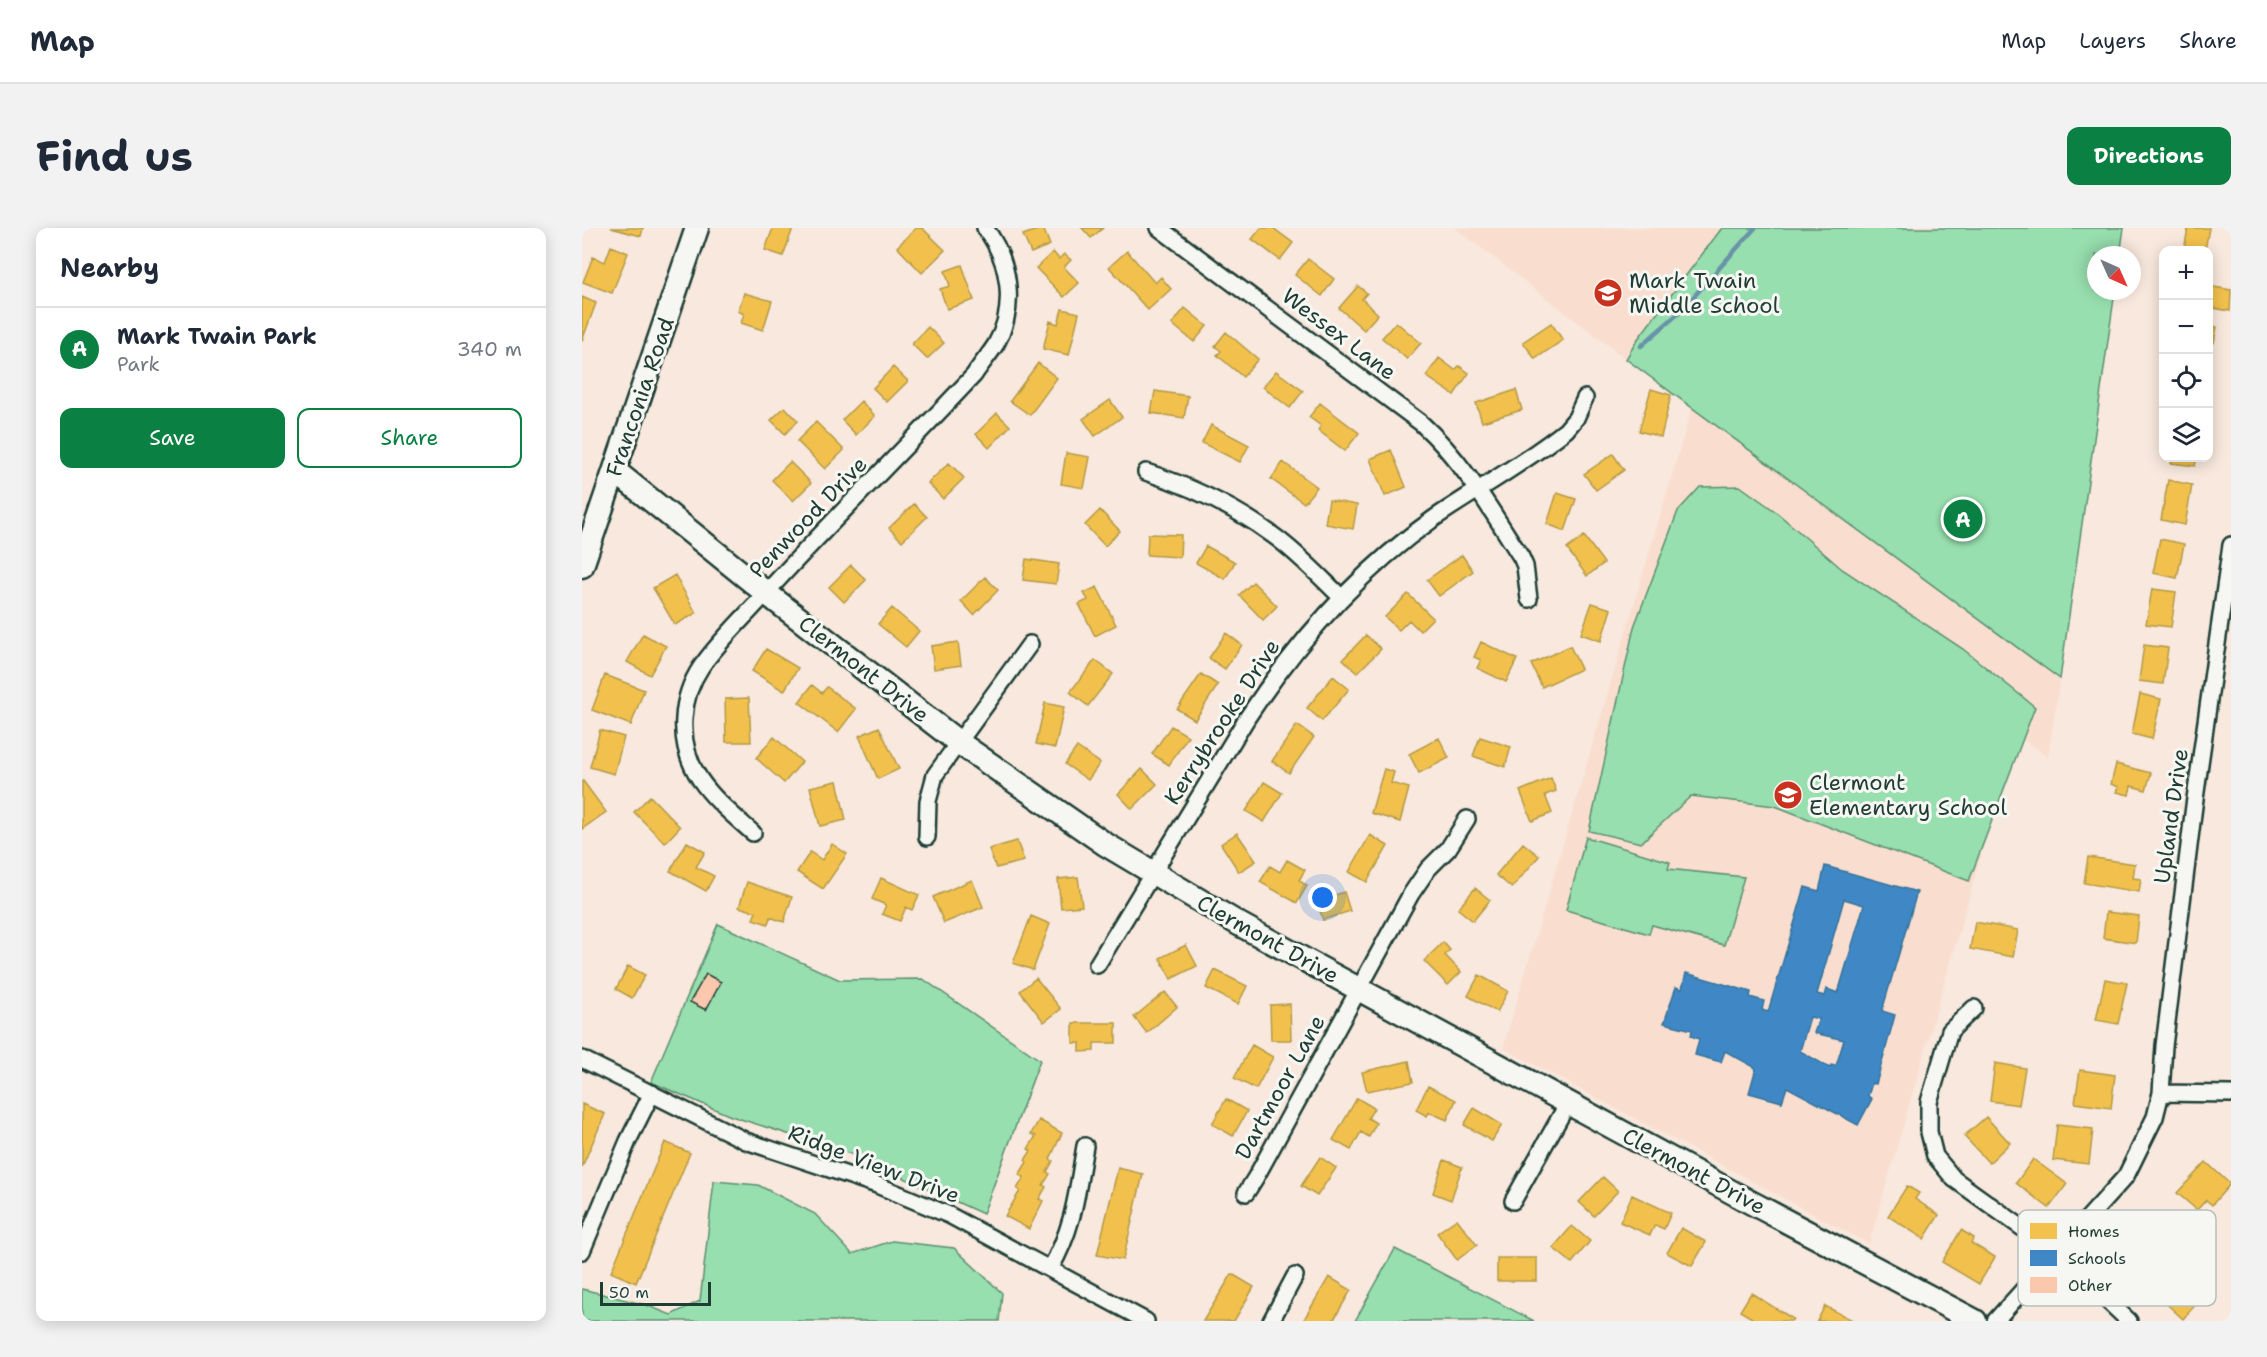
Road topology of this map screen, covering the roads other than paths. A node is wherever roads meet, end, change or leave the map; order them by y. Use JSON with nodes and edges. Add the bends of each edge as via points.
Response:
{"nodes":[{"id":1,"x":697,"y":228,"type":"edge"},
{"id":2,"x":985,"y":228,"type":"edge"},
{"id":3,"x":1159,"y":228,"type":"edge"},
{"id":4,"x":1585,"y":398,"type":"dead end"},
{"id":5,"x":615,"y":471,"type":"junction"},
{"id":6,"x":1146,"y":472,"type":"dead end"},
{"id":7,"x":1478,"y":490,"type":"junction"},
{"id":8,"x":2231,"y":544,"type":"edge"},
{"id":9,"x":582,"y":566,"type":"edge"},
{"id":10,"x":766,"y":593,"type":"junction"},
{"id":11,"x":1342,"y":598,"type":"junction"},
{"id":12,"x":1529,"y":599,"type":"dead end"},
{"id":13,"x":1030,"y":644,"type":"dead end"},
{"id":14,"x":958,"y":742,"type":"junction"},
{"id":15,"x":1467,"y":819,"type":"dead end"},
{"id":16,"x":753,"y":832,"type":"dead end"},
{"id":17,"x":927,"y":837,"type":"dead end"},
{"id":18,"x":1153,"y":873,"type":"junction"},
{"id":19,"x":1097,"y":965,"type":"dead end"},
{"id":20,"x":1359,"y":990,"type":"junction"},
{"id":21,"x":1974,"y":1008,"type":"dead end"},
{"id":22,"x":582,"y":1059,"type":"edge"},
{"id":23,"x":652,"y":1093,"type":"junction"},
{"id":24,"x":2161,"y":1093,"type":"junction"},
{"id":25,"x":2231,"y":1094,"type":"edge"},
{"id":26,"x":1568,"y":1103,"type":"junction"},
{"id":27,"x":1085,"y":1146,"type":"dead end"},
{"id":28,"x":1246,"y":1193,"type":"dead end"},
{"id":29,"x":1513,"y":1202,"type":"dead end"},
{"id":30,"x":2096,"y":1210,"type":"edge"},
{"id":31,"x":2018,"y":1225,"type":"edge"},
{"id":32,"x":582,"y":1251,"type":"edge"},
{"id":33,"x":1050,"y":1269,"type":"junction"},
{"id":34,"x":1296,"y":1276,"type":"dead end"},
{"id":35,"x":2018,"y":1296,"type":"edge"},
{"id":36,"x":2112,"y":1306,"type":"edge"},
{"id":37,"x":1146,"y":1321,"type":"edge"},
{"id":38,"x":1270,"y":1321,"type":"edge"},
{"id":39,"x":1975,"y":1321,"type":"edge"},
{"id":40,"x":1995,"y":1321,"type":"edge"},
{"id":41,"x":2128,"y":1321,"type":"edge"}],
"edges":[{"from":1,"to":5,"type":"street","name":"Franconia Road"},
{"from":2,"to":10,"type":"street","name":"Penwood Drive","via":[[1001,255],[1008,283],[1006,316],[996,344],[967,382]]},
{"from":3,"to":7,"type":"street","name":"Wessex Lane","via":[[1421,423],[1453,455]]},
{"from":4,"to":7,"type":"street","name":"Kerrybrooke Drive","via":[[1566,430]]},
{"from":5,"to":9,"type":"street","name":"Franconia Road"},
{"from":5,"to":10,"type":"street","name":"Clermont Drive"},
{"from":6,"to":11,"type":"street","via":[[1185,485],[1249,518],[1295,553]]},
{"from":7,"to":11,"type":"street","name":"Kerrybrooke Drive","via":[[1400,544]]},
{"from":7,"to":12,"type":"street","name":"Wessex Lane","via":[[1521,557]]},
{"from":8,"to":24,"type":"street","name":"Upland Drive","via":[[2194,806]]},
{"from":10,"to":14,"type":"street","name":"Clermont Drive"},
{"from":10,"to":16,"type":"street","name":"Penwood Drive","via":[[700,668],[688,693],[684,719],[687,751],[700,780],[713,797]]},
{"from":11,"to":18,"type":"street","name":"Kerrybrooke Drive","via":[[1267,688]]},
{"from":13,"to":14,"type":"street"},
{"from":14,"to":17,"type":"street","via":[[930,789]]},
{"from":14,"to":18,"type":"street","name":"Clermont Drive"},
{"from":15,"to":20,"type":"street","name":"Dartmoor Lane","via":[[1448,849],[1418,883]]},
{"from":18,"to":19,"type":"street","name":"Kerrybrooke Drive"},
{"from":18,"to":20,"type":"street","name":"Clermont Drive"},
{"from":20,"to":26,"type":"street","name":"Clermont Drive"},
{"from":20,"to":28,"type":"street","name":"Dartmoor Lane"},
{"from":21,"to":31,"type":"street","via":[[1950,1031],[1929,1102],[1929,1132],[1935,1156],[1954,1179]]},
{"from":22,"to":23,"type":"street","name":"Ridge View Drive"},
{"from":23,"to":32,"type":"street"},
{"from":23,"to":33,"type":"street","name":"Ridge View Drive","via":[[746,1141],[949,1215]]},
{"from":24,"to":25,"type":"street"},
{"from":24,"to":30,"type":"street","name":"Upland Drive","via":[[2155,1118],[2126,1176]]},
{"from":26,"to":29,"type":"street"},
{"from":26,"to":39,"type":"street","name":"Clermont Drive"},
{"from":27,"to":33,"type":"street","via":[[1070,1228]]},
{"from":33,"to":37,"type":"street","name":"Ridge View Drive"},
{"from":34,"to":38,"type":"street"},
{"from":35,"to":40,"type":"street","name":"Upland Drive"},
{"from":36,"to":41,"type":"street"}]}
